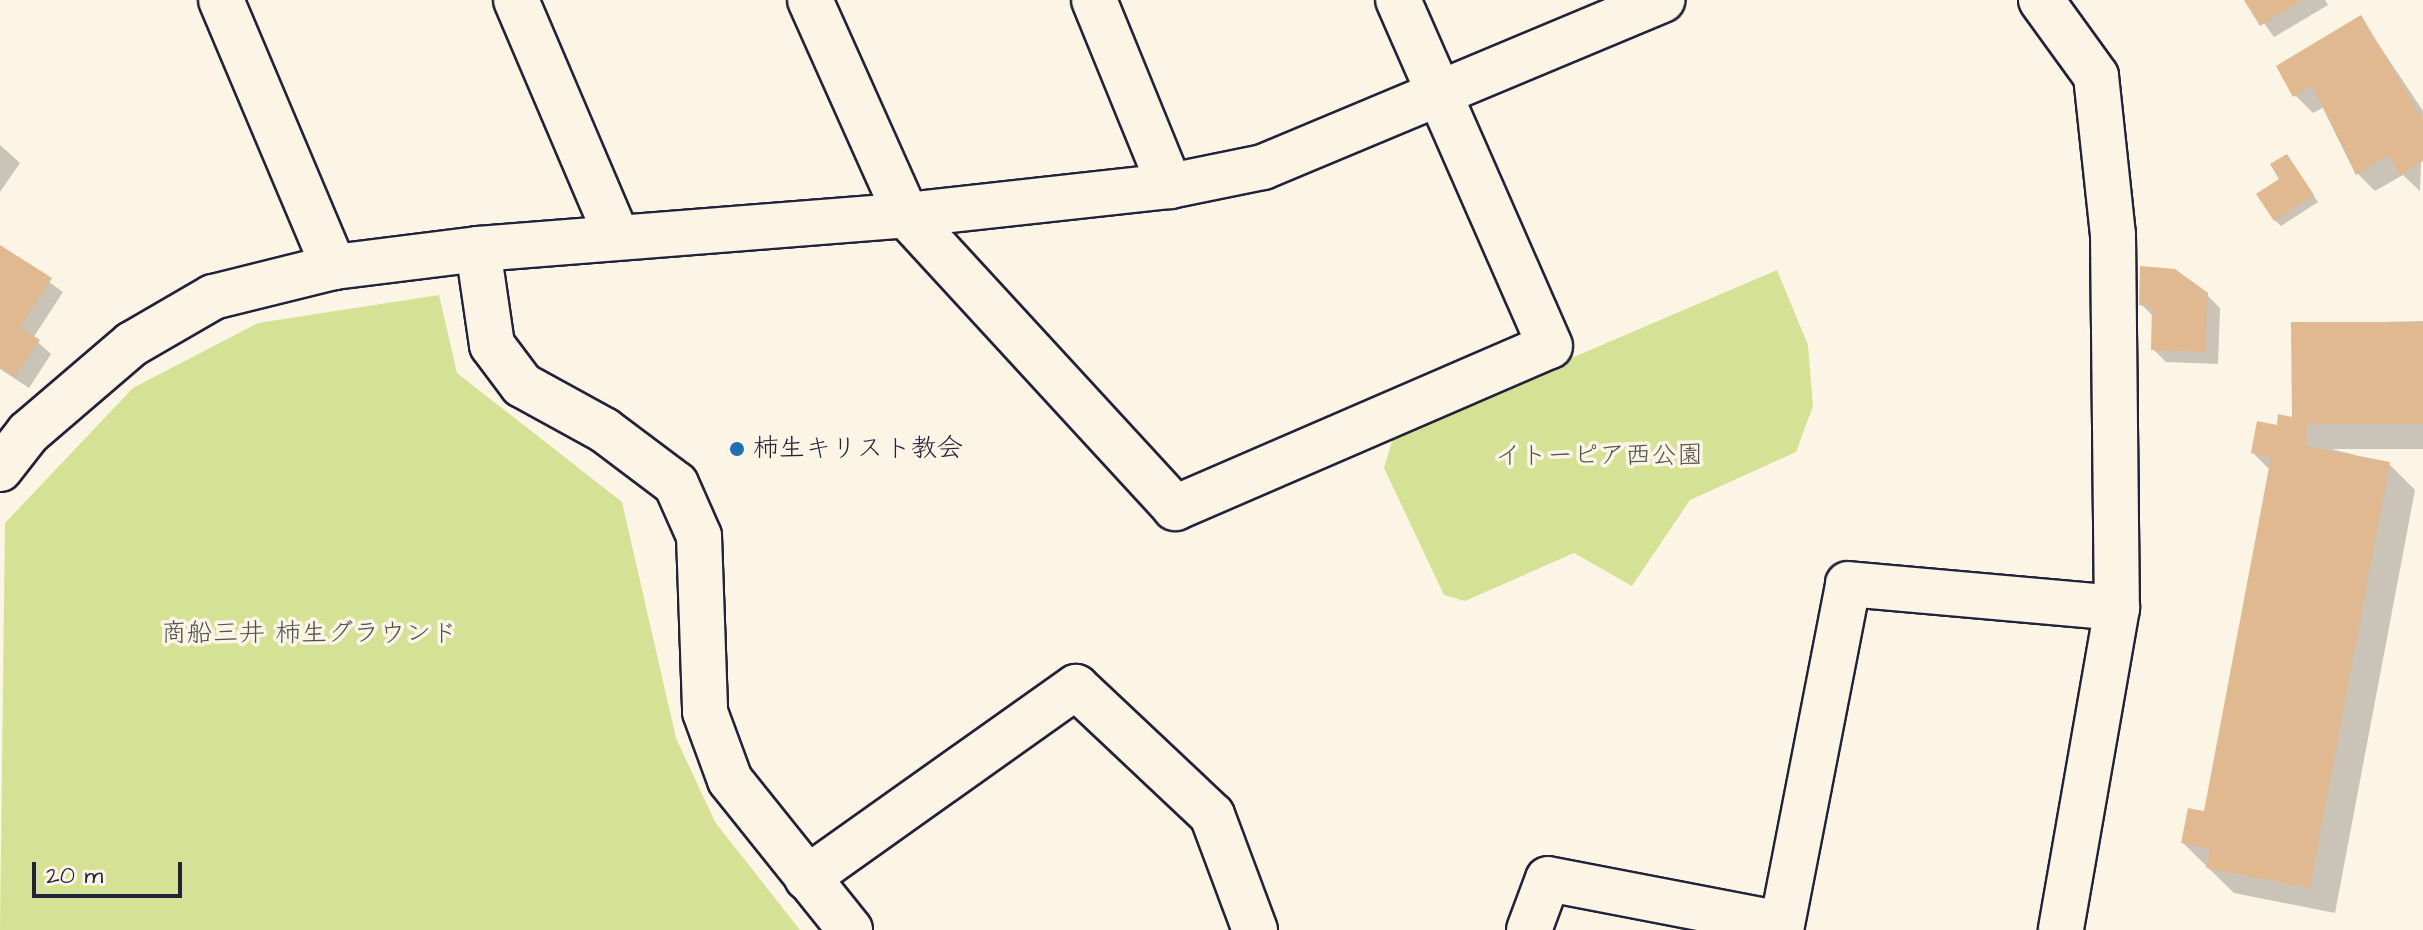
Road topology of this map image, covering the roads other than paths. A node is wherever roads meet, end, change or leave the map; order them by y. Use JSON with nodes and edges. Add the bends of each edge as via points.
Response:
{"nodes":[{"id":1,"x":221,"y":0,"type":"edge"},
{"id":2,"x":516,"y":0,"type":"edge"},
{"id":3,"x":810,"y":0,"type":"edge"},
{"id":4,"x":1094,"y":0,"type":"edge"},
{"id":5,"x":1398,"y":0,"type":"edge"},
{"id":6,"x":1662,"y":0,"type":"edge"},
{"id":7,"x":2041,"y":0,"type":"edge"},
{"id":8,"x":1441,"y":97,"type":"junction"},
{"id":9,"x":1170,"y":186,"type":"junction"},
{"id":10,"x":906,"y":215,"type":"junction"},
{"id":11,"x":616,"y":235,"type":"junction"},
{"id":12,"x":478,"y":249,"type":"junction"},
{"id":13,"x":334,"y":267,"type":"junction"},
{"id":14,"x":14,"y":424,"type":"edge"},
{"id":15,"x":0,"y":469,"type":"edge"},
{"id":16,"x":2117,"y":608,"type":"junction"},
{"id":17,"x":807,"y":878,"type":"junction"},
{"id":18,"x":1782,"y":927,"type":"edge"},
{"id":19,"x":850,"y":930,"type":"edge"},
{"id":20,"x":1255,"y":930,"type":"edge"},
{"id":21,"x":1529,"y":930,"type":"edge"},
{"id":22,"x":2061,"y":930,"type":"edge"}],
"edges":[{"from":1,"to":13,"type":"street"},
{"from":2,"to":11,"type":"street"},
{"from":3,"to":10,"type":"street"},
{"from":4,"to":9,"type":"street"},
{"from":5,"to":8,"type":"street"},
{"from":6,"to":8,"type":"street"},
{"from":7,"to":16,"type":"street","via":[[2096,76],[2112,195]]},
{"from":8,"to":9,"type":"street","via":[[1263,167]]},
{"from":8,"to":10,"type":"street","via":[[1550,346],[1175,508]]},
{"from":9,"to":10,"type":"street"},
{"from":10,"to":11,"type":"street"},
{"from":11,"to":12,"type":"street"},
{"from":12,"to":13,"type":"street"},
{"from":12,"to":17,"type":"street","via":[[492,345],[522,385],[604,430],[676,484],[699,536],[705,712],[730,780]]},
{"from":13,"to":14,"type":"street","via":[[213,297]]},
{"from":14,"to":15,"type":"street"},
{"from":16,"to":18,"type":"street","via":[[1848,584]]},
{"from":16,"to":22,"type":"street"},
{"from":17,"to":19,"type":"street"},
{"from":17,"to":20,"type":"street","via":[[1076,687],[1212,815]]},
{"from":18,"to":21,"type":"street","via":[[1548,879]]}]}
